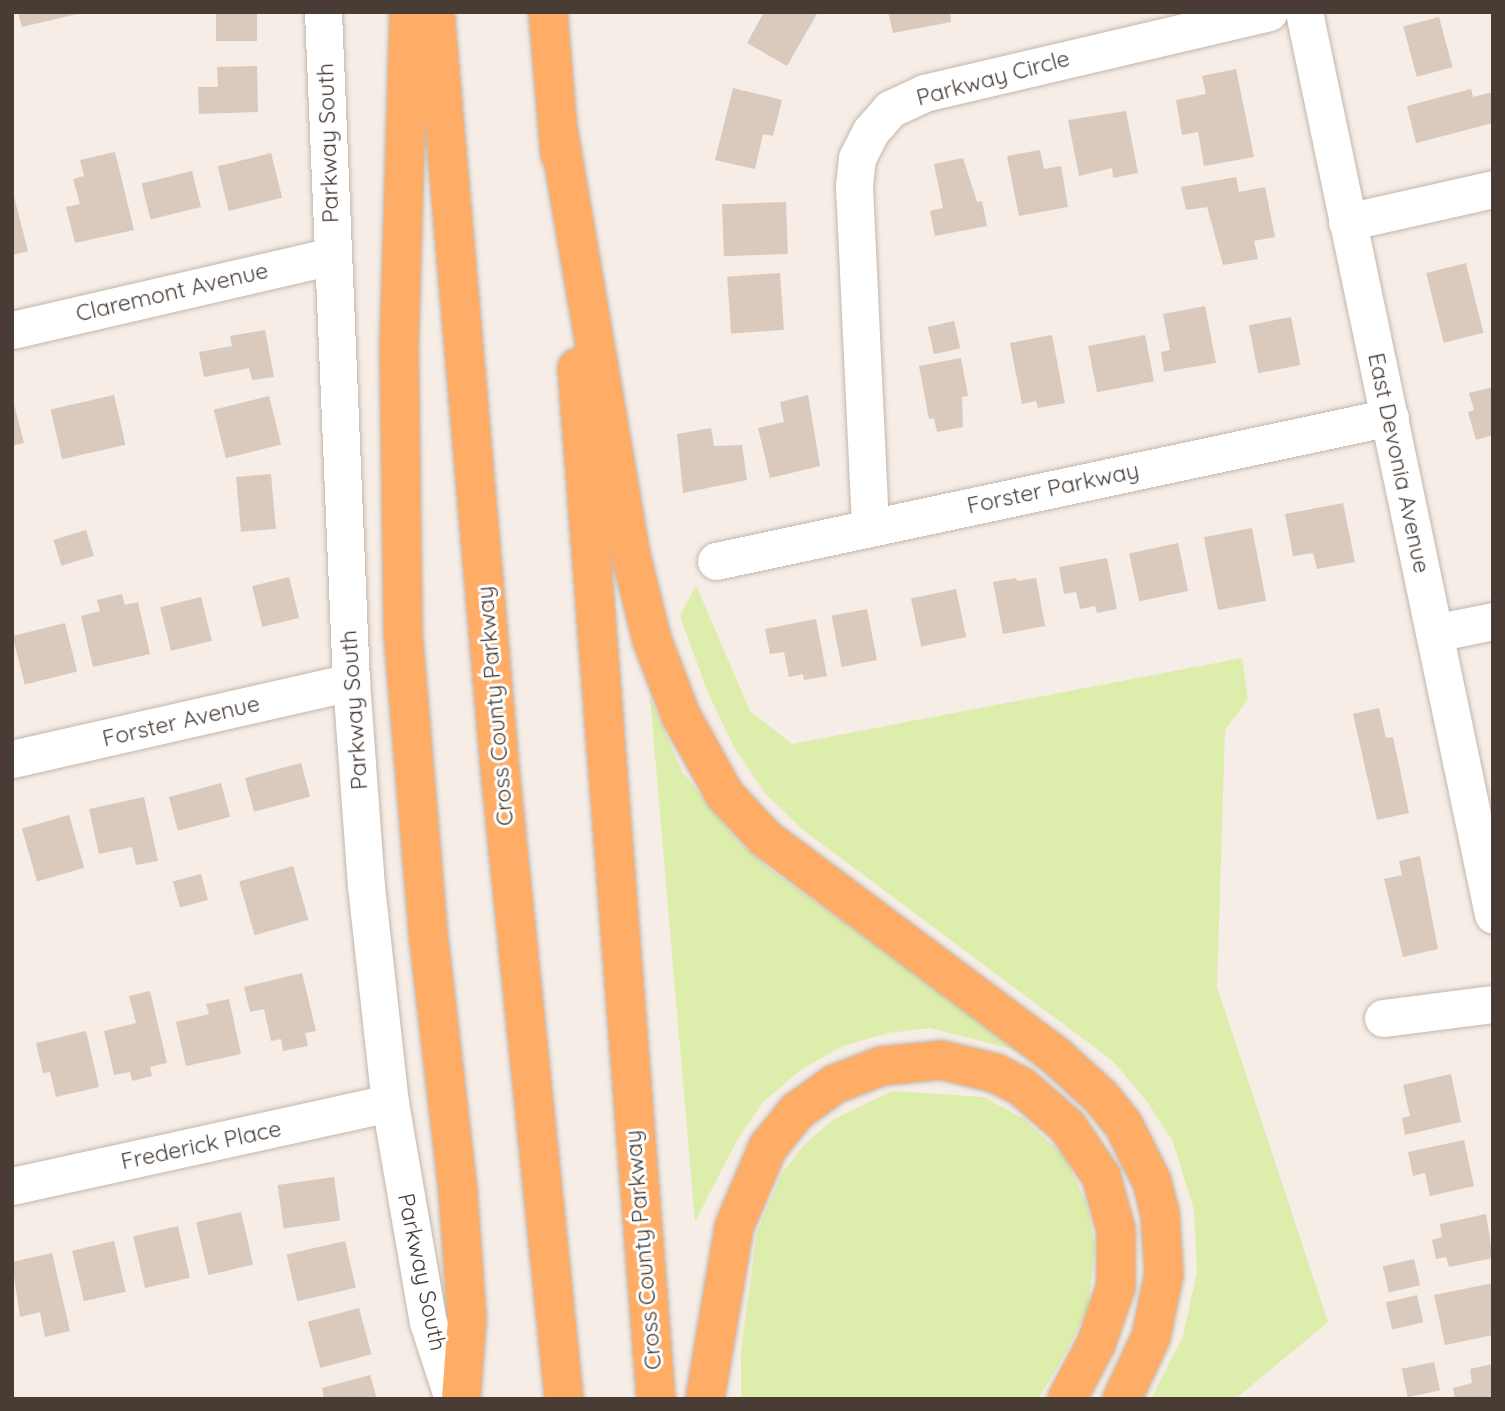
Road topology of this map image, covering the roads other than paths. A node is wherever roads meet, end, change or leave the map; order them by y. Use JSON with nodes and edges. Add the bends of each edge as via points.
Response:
{"nodes":[{"id":1,"x":323,"y":12,"type":"edge"},
{"id":2,"x":409,"y":12,"type":"edge"},
{"id":3,"x":435,"y":12,"type":"edge"},
{"id":4,"x":548,"y":12,"type":"edge"},
{"id":5,"x":1269,"y":12,"type":"edge"},
{"id":6,"x":1304,"y":12,"type":"edge"},
{"id":7,"x":558,"y":129,"type":"junction"},
{"id":8,"x":1493,"y":189,"type":"edge"},
{"id":9,"x":1347,"y":222,"type":"junction"},
{"id":10,"x":333,"y":256,"type":"junction"},
{"id":11,"x":12,"y":330,"type":"edge"},
{"id":12,"x":1390,"y":417,"type":"junction"},
{"id":13,"x":870,"y":526,"type":"junction"},
{"id":14,"x":716,"y":561,"type":"dead end"},
{"id":15,"x":1493,"y":621,"type":"edge"},
{"id":16,"x":1434,"y":633,"type":"junction"},
{"id":17,"x":351,"y":682,"type":"junction"},
{"id":18,"x":12,"y":759,"type":"edge"},
{"id":19,"x":1493,"y":914,"type":"edge"},
{"id":20,"x":1493,"y":1004,"type":"edge"},
{"id":21,"x":1383,"y":1018,"type":"dead end"},
{"id":22,"x":390,"y":1103,"type":"junction"},
{"id":23,"x":12,"y":1186,"type":"edge"},
{"id":24,"x":453,"y":1399,"type":"edge"},
{"id":25,"x":461,"y":1399,"type":"edge"},
{"id":26,"x":564,"y":1399,"type":"edge"},
{"id":27,"x":656,"y":1399,"type":"edge"},
{"id":28,"x":705,"y":1399,"type":"edge"},
{"id":29,"x":1068,"y":1399,"type":"edge"},
{"id":30,"x":1122,"y":1399,"type":"edge"}],
"edges":[{"from":1,"to":10,"type":"street","name":"Parkway South"},
{"from":2,"to":25,"type":"highway","via":[[399,343],[403,634],[428,928],[458,1193],[467,1319]]},
{"from":3,"to":26,"type":"highway","name":"Cross County Parkway","via":[[502,784]]},
{"from":4,"to":7,"type":"highway","name":"Cross County Parkway"},
{"from":5,"to":13,"type":"street","name":"Parkway Circle","via":[[924,93],[890,109],[871,131],[857,158],[853,186]]},
{"from":6,"to":9,"type":"street","name":"East Devonia Avenue"},
{"from":7,"to":27,"type":"highway","name":"Cross County Parkway"},
{"from":7,"to":30,"type":"highway","via":[[631,556],[652,640],[681,716],[726,795],[765,838],[1054,1054],[1101,1097],[1122,1124],[1152,1182],[1160,1214],[1164,1274],[1151,1337]]},
{"from":8,"to":9,"type":"street"},
{"from":9,"to":12,"type":"street","name":"East Devonia Avenue"},
{"from":10,"to":11,"type":"street","name":"Claremont Avenue"},
{"from":10,"to":17,"type":"street","name":"Parkway South"},
{"from":12,"to":13,"type":"street","name":"Forster Parkway"},
{"from":12,"to":16,"type":"street","name":"East Devonia Avenue"},
{"from":13,"to":14,"type":"street","name":"Forster Parkway"},
{"from":15,"to":16,"type":"street"},
{"from":16,"to":19,"type":"street","name":"East Devonia Avenue"},
{"from":17,"to":18,"type":"street","name":"Forster Avenue"},
{"from":17,"to":22,"type":"street","name":"Parkway South","via":[[366,886]]},
{"from":20,"to":21,"type":"street"},
{"from":22,"to":23,"type":"street","name":"Frederick Place"},
{"from":22,"to":24,"type":"street","name":"Parkway South","via":[[428,1322]]},
{"from":28,"to":29,"type":"highway","via":[[734,1227],[768,1147],[797,1111],[835,1084],[882,1066],[941,1060],[995,1073],[1021,1086],[1067,1126],[1101,1176],[1116,1230],[1116,1286],[1100,1334]]}]}
